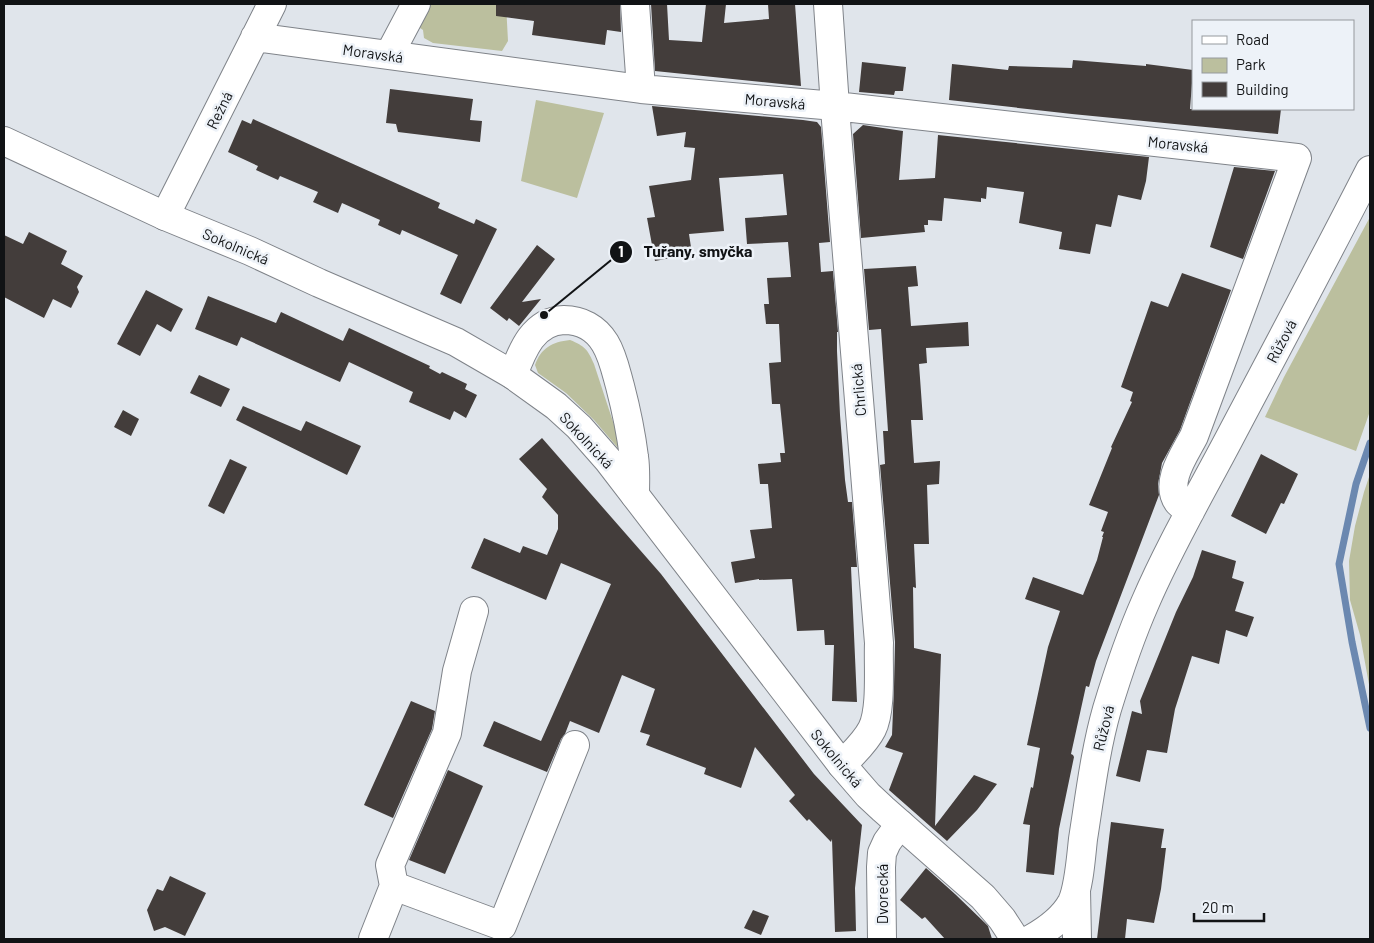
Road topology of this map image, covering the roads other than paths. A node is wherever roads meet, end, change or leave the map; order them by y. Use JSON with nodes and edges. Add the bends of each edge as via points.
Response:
{"nodes":[{"id":1,"x":272,"y":4,"type":"edge"},
{"id":2,"x":416,"y":4,"type":"edge"},
{"id":3,"x":635,"y":4,"type":"edge"},
{"id":4,"x":828,"y":4,"type":"edge"},
{"id":5,"x":255,"y":37,"type":"junction"},
{"id":6,"x":389,"y":55,"type":"junction"},
{"id":7,"x":641,"y":89,"type":"junction"},
{"id":8,"x":835,"y":106,"type":"junction"},
{"id":9,"x":4,"y":141,"type":"edge"},
{"id":10,"x":1370,"y":170,"type":"edge"},
{"id":11,"x":165,"y":216,"type":"junction"},
{"id":12,"x":513,"y":375,"type":"junction"},
{"id":13,"x":635,"y":495,"type":"junction"},
{"id":14,"x":1190,"y":512,"type":"junction"},
{"id":15,"x":474,"y":611,"type":"dead end"},
{"id":16,"x":575,"y":745,"type":"dead end"},
{"id":17,"x":842,"y":765,"type":"junction"},
{"id":18,"x":900,"y":824,"type":"junction"},
{"id":19,"x":394,"y":886,"type":"junction"},
{"id":20,"x":1076,"y":890,"type":"junction"},
{"id":21,"x":373,"y":939,"type":"edge"},
{"id":22,"x":882,"y":939,"type":"edge"},
{"id":23,"x":1015,"y":939,"type":"edge"},
{"id":24,"x":1031,"y":939,"type":"edge"},
{"id":25,"x":1077,"y":939,"type":"edge"}],
"edges":[{"from":1,"to":5,"type":"street","name":"Režná"},
{"from":2,"to":6,"type":"street"},
{"from":3,"to":7,"type":"street"},
{"from":4,"to":8,"type":"street","name":"Chrlická"},
{"from":5,"to":6,"type":"street","name":"Moravská"},
{"from":5,"to":11,"type":"street","name":"Režná"},
{"from":6,"to":7,"type":"street","name":"Moravská"},
{"from":7,"to":8,"type":"street","name":"Moravská"},
{"from":8,"to":14,"type":"street","name":"Moravská","via":[[1297,158],[1194,436],[1174,480],[1177,500]]},
{"from":8,"to":17,"type":"street","name":"Chrlická","via":[[879,643],[876,720],[865,740]]},
{"from":9,"to":11,"type":"street","name":"Sokolnická"},
{"from":10,"to":14,"type":"street","name":"Růžová"},
{"from":11,"to":12,"type":"street","name":"Sokolnická","via":[[456,342]]},
{"from":12,"to":13,"type":"street","name":"Sokolnická","via":[[579,427]]},
{"from":12,"to":13,"type":"street","via":[[527,344],[538,330],[550,322],[577,321],[598,334],[609,351],[625,409],[634,459]]},
{"from":13,"to":17,"type":"street","name":"Sokolnická"},
{"from":14,"to":20,"type":"street","name":"Růžová","via":[[1144,604],[1107,709],[1095,763]]},
{"from":15,"to":19,"type":"street","via":[[457,671],[447,733],[390,865]]},
{"from":16,"to":19,"type":"street","via":[[502,926]]},
{"from":17,"to":18,"type":"street","name":"Sokolnická"},
{"from":18,"to":22,"type":"street","name":"Dvorecká","via":[[882,853]]},
{"from":18,"to":23,"type":"street","name":"Sokolnická","via":[[983,897]]},
{"from":19,"to":21,"type":"street"},
{"from":20,"to":24,"type":"street","name":"Růžová","via":[[1068,908],[1056,922]]},
{"from":20,"to":25,"type":"street"}]}
